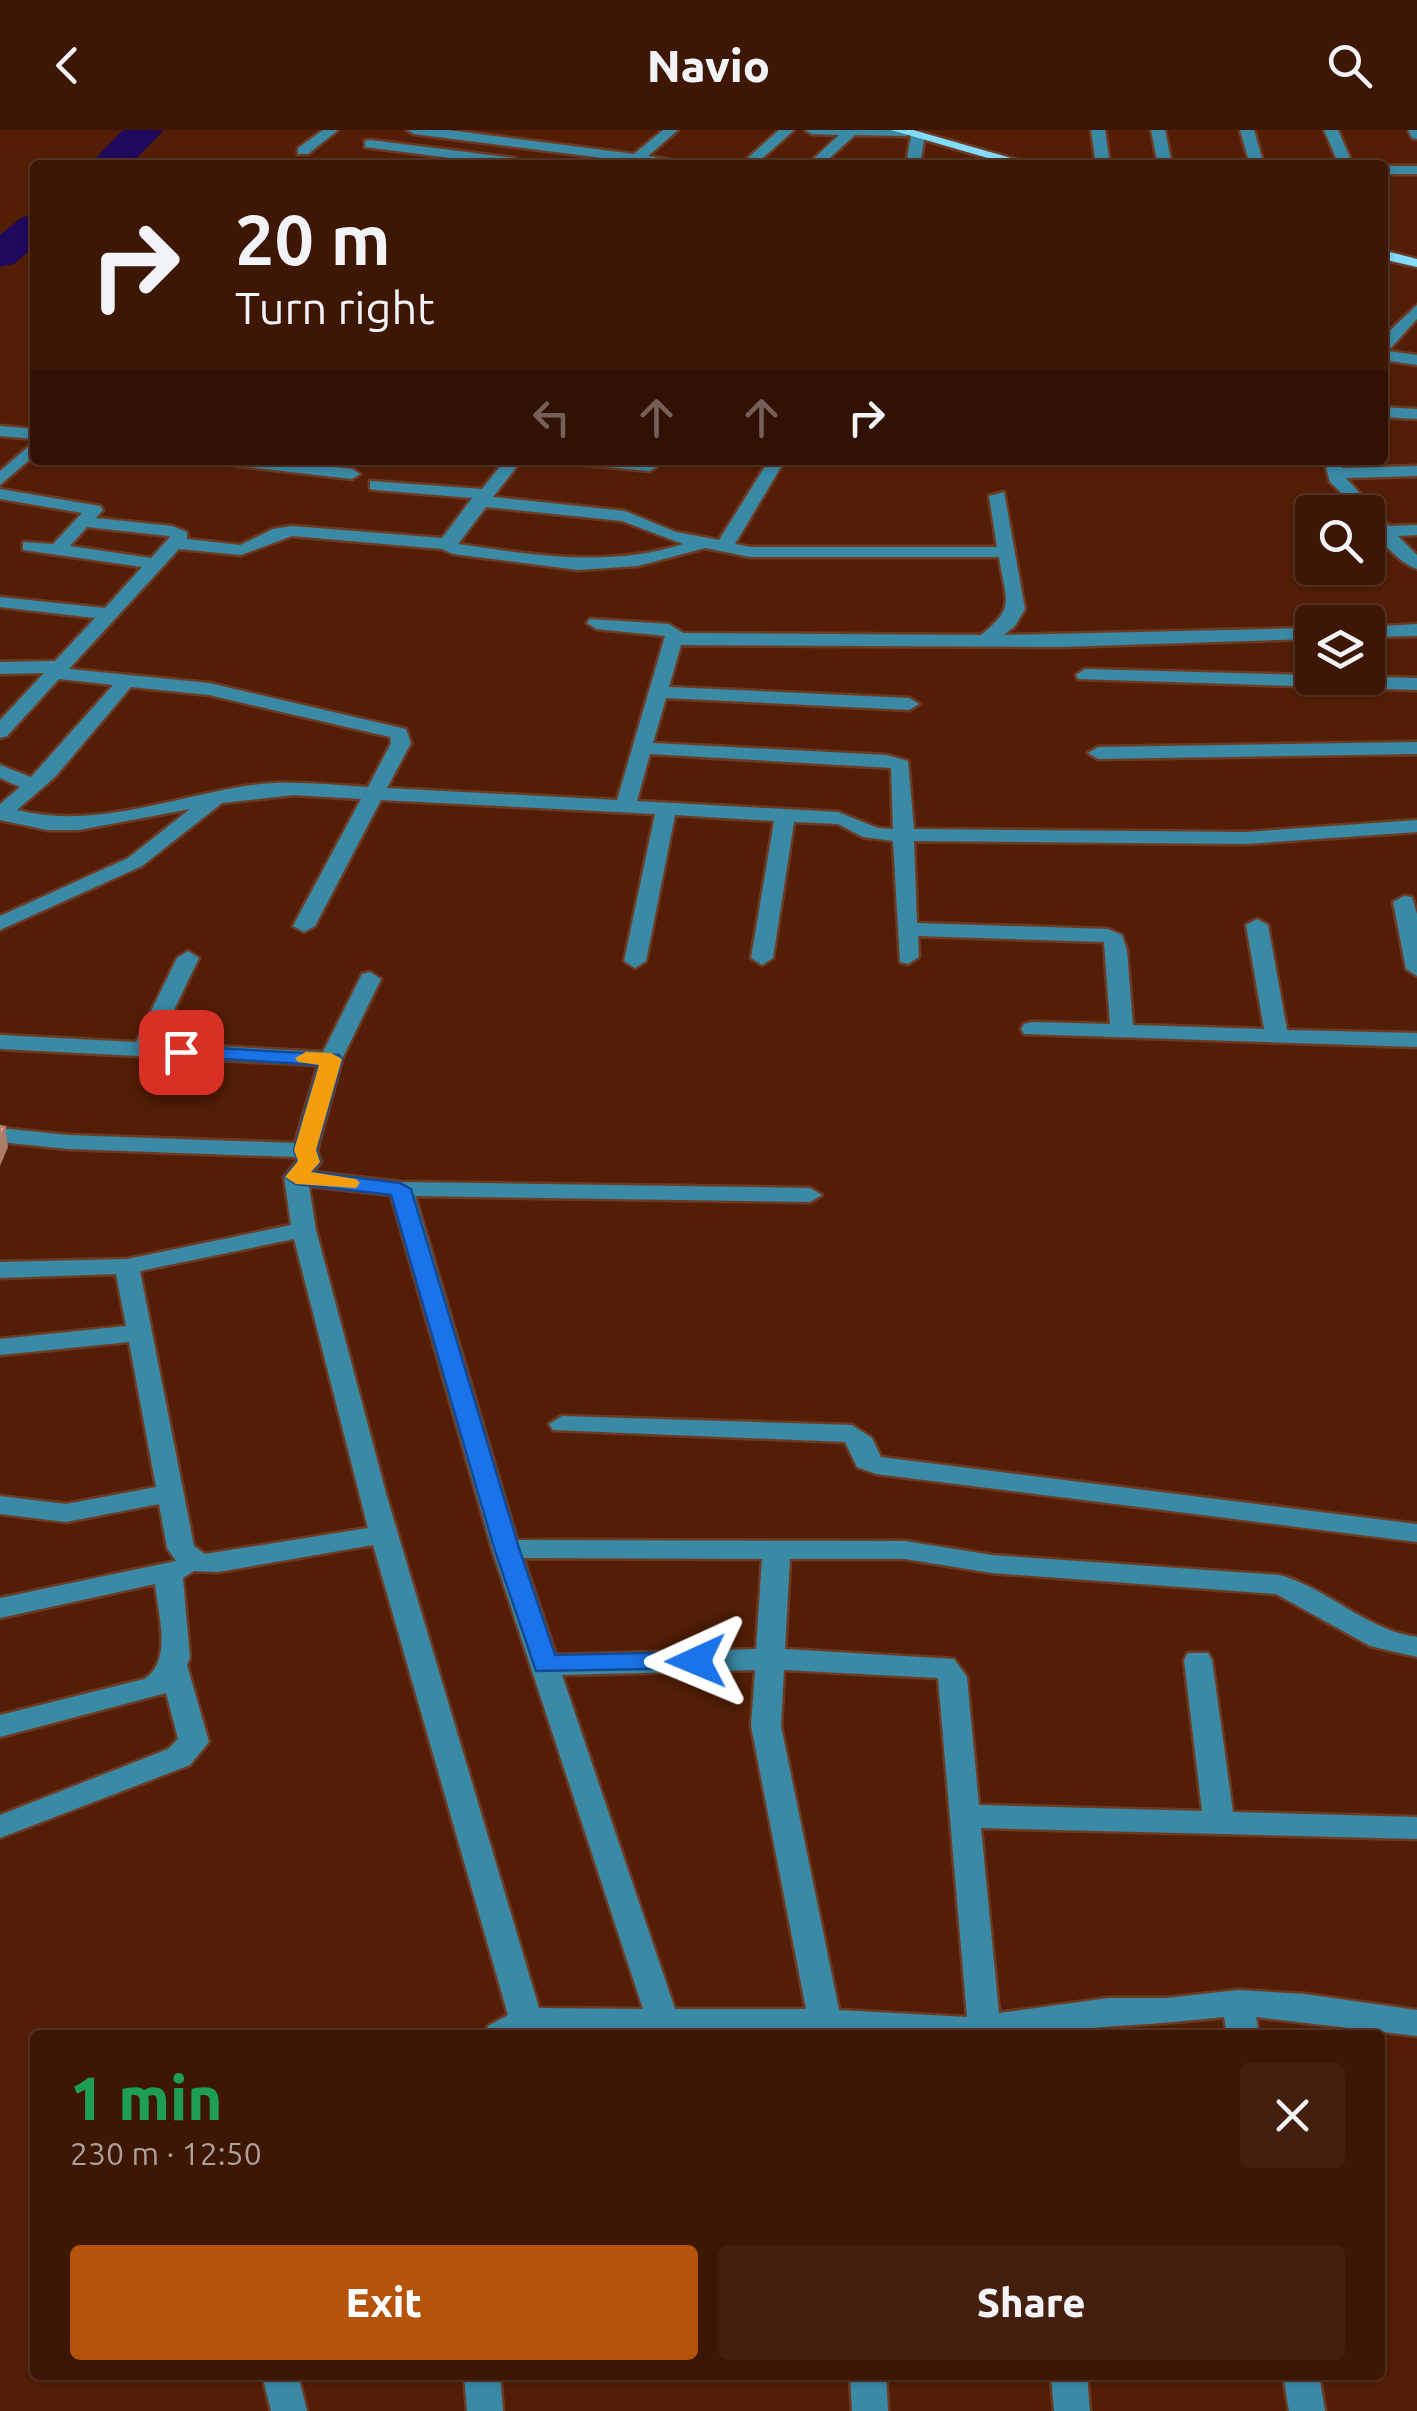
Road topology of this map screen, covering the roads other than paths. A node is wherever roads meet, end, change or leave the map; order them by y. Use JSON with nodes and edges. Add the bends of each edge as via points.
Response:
{"nodes":[{"id":1,"x":331,"y":130,"type":"edge"},
{"id":2,"x":414,"y":130,"type":"edge"},
{"id":3,"x":554,"y":130,"type":"edge"},
{"id":4,"x":671,"y":130,"type":"edge"},
{"id":5,"x":787,"y":130,"type":"edge"},
{"id":6,"x":812,"y":130,"type":"edge"},
{"id":7,"x":1098,"y":130,"type":"edge"},
{"id":8,"x":1158,"y":130,"type":"edge"},
{"id":9,"x":1248,"y":130,"type":"edge"},
{"id":10,"x":1331,"y":130,"type":"edge"},
{"id":11,"x":436,"y":131,"type":"edge"},
{"id":12,"x":850,"y":132,"type":"edge"},
{"id":13,"x":907,"y":133,"type":"edge"},
{"id":14,"x":370,"y":144,"type":"dead end"},
{"id":15,"x":536,"y":145,"type":"junction"},
{"id":16,"x":303,"y":151,"type":"dead end"},
{"id":17,"x":484,"y":160,"type":"edge"},
{"id":18,"x":517,"y":160,"type":"edge"},
{"id":19,"x":622,"y":160,"type":"edge"},
{"id":20,"x":636,"y":160,"type":"edge"},
{"id":21,"x":754,"y":160,"type":"edge"},
{"id":22,"x":819,"y":160,"type":"edge"},
{"id":23,"x":912,"y":160,"type":"edge"},
{"id":24,"x":1009,"y":160,"type":"edge"},
{"id":25,"x":1103,"y":160,"type":"edge"},
{"id":26,"x":1163,"y":160,"type":"edge"},
{"id":27,"x":1256,"y":160,"type":"edge"},
{"id":28,"x":1344,"y":160,"type":"edge"},
{"id":29,"x":1388,"y":170,"type":"edge"},
{"id":30,"x":1417,"y":170,"type":"edge"},
{"id":31,"x":1388,"y":256,"type":"edge"},
{"id":32,"x":1417,"y":263,"type":"edge"},
{"id":33,"x":1417,"y":310,"type":"edge"},
{"id":34,"x":1389,"y":334,"type":"edge"},
{"id":35,"x":1388,"y":353,"type":"edge"},
{"id":36,"x":1417,"y":360,"type":"edge"},
{"id":37,"x":1417,"y":398,"type":"edge"},
{"id":38,"x":1412,"y":414,"type":"edge"},
{"id":39,"x":0,"y":431,"type":"edge"},
{"id":40,"x":30,"y":434,"type":"edge"},
{"id":41,"x":30,"y":451,"type":"edge"},
{"id":42,"x":20,"y":460,"type":"junction"},
{"id":43,"x":276,"y":465,"type":"edge"},
{"id":44,"x":510,"y":465,"type":"edge"},
{"id":45,"x":639,"y":465,"type":"edge"},
{"id":46,"x":774,"y":465,"type":"edge"},
{"id":47,"x":650,"y":466,"type":"dead end"},
{"id":48,"x":1334,"y":466,"type":"edge"},
{"id":49,"x":0,"y":468,"type":"edge"},
{"id":50,"x":1417,"y":471,"type":"edge"},
{"id":51,"x":352,"y":474,"type":"dead end"},
{"id":52,"x":0,"y":480,"type":"edge"},
{"id":53,"x":376,"y":485,"type":"dead end"},
{"id":54,"x":0,"y":494,"type":"edge"},
{"id":55,"x":998,"y":496,"type":"dead end"},
{"id":56,"x":482,"y":498,"type":"junction"},
{"id":57,"x":86,"y":522,"type":"junction"},
{"id":58,"x":1417,"y":530,"type":"edge"},
{"id":59,"x":1386,"y":531,"type":"junction"},
{"id":60,"x":176,"y":542,"type":"junction"},
{"id":61,"x":703,"y":543,"type":"junction"},
{"id":62,"x":447,"y":544,"type":"junction"},
{"id":63,"x":29,"y":546,"type":"dead end"},
{"id":64,"x":724,"y":548,"type":"junction"},
{"id":65,"x":57,"y":550,"type":"junction"},
{"id":66,"x":1007,"y":552,"type":"junction"},
{"id":67,"x":158,"y":564,"type":"junction"},
{"id":68,"x":1417,"y":564,"type":"edge"},
{"id":69,"x":0,"y":602,"type":"edge"},
{"id":70,"x":110,"y":614,"type":"junction"},
{"id":71,"x":596,"y":623,"type":"dead end"},
{"id":72,"x":1417,"y":630,"type":"edge"},
{"id":73,"x":1385,"y":631,"type":"edge"},
{"id":74,"x":1295,"y":633,"type":"edge"},
{"id":75,"x":674,"y":638,"type":"junction"},
{"id":76,"x":986,"y":640,"type":"junction"},
{"id":77,"x":0,"y":668,"type":"edge"},
{"id":78,"x":57,"y":670,"type":"junction"},
{"id":79,"x":1086,"y":675,"type":"dead end"},
{"id":80,"x":126,"y":681,"type":"junction"},
{"id":81,"x":1417,"y":684,"type":"edge"},
{"id":82,"x":660,"y":692,"type":"junction"},
{"id":83,"x":909,"y":704,"type":"dead end"},
{"id":84,"x":0,"y":732,"type":"edge"},
{"id":85,"x":643,"y":748,"type":"junction"},
{"id":86,"x":1417,"y":748,"type":"edge"},
{"id":87,"x":1098,"y":753,"type":"dead end"},
{"id":88,"x":0,"y":770,"type":"edge"},
{"id":89,"x":34,"y":786,"type":"junction"},
{"id":90,"x":375,"y":793,"type":"junction"},
{"id":91,"x":217,"y":798,"type":"junction"},
{"id":92,"x":625,"y":806,"type":"junction"},
{"id":93,"x":666,"y":808,"type":"junction"},
{"id":94,"x":1,"y":813,"type":"edge"},
{"id":95,"x":785,"y":814,"type":"junction"},
{"id":96,"x":1417,"y":826,"type":"edge"},
{"id":97,"x":906,"y":835,"type":"junction"},
{"id":98,"x":1404,"y":902,"type":"dead end"},
{"id":99,"x":0,"y":924,"type":"edge"},
{"id":100,"x":1257,"y":925,"type":"dead end"},
{"id":101,"x":304,"y":926,"type":"dead end"},
{"id":102,"x":907,"y":930,"type":"junction"},
{"id":103,"x":908,"y":957,"type":"dead end"},
{"id":104,"x":188,"y":958,"type":"dead end"},
{"id":105,"x":762,"y":958,"type":"dead end"},
{"id":106,"x":635,"y":961,"type":"dead end"},
{"id":107,"x":1417,"y":966,"type":"edge"},
{"id":108,"x":370,"y":980,"type":"dead end"},
{"id":109,"x":1032,"y":1029,"type":"dead end"},
{"id":110,"x":1122,"y":1032,"type":"junction"},
{"id":111,"x":1277,"y":1036,"type":"junction"},
{"id":112,"x":1417,"y":1040,"type":"edge"},
{"id":113,"x":0,"y":1042,"type":"edge"},
{"id":114,"x":143,"y":1050,"type":"junction"},
{"id":115,"x":331,"y":1059,"type":"junction"},
{"id":116,"x":0,"y":1135,"type":"edge"},
{"id":117,"x":305,"y":1150,"type":"junction"},
{"id":118,"x":296,"y":1177,"type":"junction"},
{"id":119,"x":400,"y":1189,"type":"junction"},
{"id":120,"x":810,"y":1195,"type":"dead end"},
{"id":121,"x":304,"y":1230,"type":"junction"},
{"id":122,"x":127,"y":1266,"type":"junction"},
{"id":123,"x":0,"y":1270,"type":"edge"},
{"id":124,"x":140,"y":1333,"type":"junction"},
{"id":125,"x":0,"y":1348,"type":"edge"},
{"id":126,"x":562,"y":1424,"type":"dead end"},
{"id":127,"x":169,"y":1492,"type":"junction"},
{"id":128,"x":0,"y":1506,"type":"edge"},
{"id":129,"x":1417,"y":1532,"type":"edge"},
{"id":130,"x":386,"y":1534,"type":"junction"},
{"id":131,"x":777,"y":1547,"type":"junction"},
{"id":132,"x":506,"y":1548,"type":"junction"},
{"id":133,"x":209,"y":1563,"type":"junction"},
{"id":134,"x":168,"y":1572,"type":"junction"},
{"id":135,"x":0,"y":1608,"type":"edge"},
{"id":136,"x":1417,"y":1647,"type":"edge"},
{"id":137,"x":771,"y":1659,"type":"junction"},
{"id":138,"x":1198,"y":1660,"type":"dead end"},
{"id":139,"x":545,"y":1665,"type":"junction"},
{"id":140,"x":174,"y":1668,"type":"junction"},
{"id":141,"x":0,"y":1726,"type":"edge"},
{"id":142,"x":965,"y":1816,"type":"junction"},
{"id":143,"x":1219,"y":1823,"type":"junction"},
{"id":144,"x":0,"y":1826,"type":"edge"},
{"id":145,"x":1417,"y":1828,"type":"edge"},
{"id":146,"x":1241,"y":2019,"type":"edge"},
{"id":147,"x":1417,"y":2023,"type":"edge"},
{"id":148,"x":664,"y":2024,"type":"junction"},
{"id":149,"x":984,"y":2026,"type":"junction"},
{"id":150,"x":841,"y":2027,"type":"edge"},
{"id":151,"x":1038,"y":2027,"type":"edge"},
{"id":152,"x":513,"y":2028,"type":"edge"},
{"id":153,"x":594,"y":2029,"type":"edge"},
{"id":154,"x":281,"y":2380,"type":"edge"},
{"id":155,"x":482,"y":2380,"type":"edge"},
{"id":156,"x":868,"y":2380,"type":"edge"},
{"id":157,"x":1069,"y":2380,"type":"edge"},
{"id":158,"x":1302,"y":2380,"type":"edge"},
{"id":159,"x":289,"y":2411,"type":"edge"},
{"id":160,"x":485,"y":2411,"type":"edge"},
{"id":161,"x":870,"y":2411,"type":"edge"},
{"id":162,"x":1072,"y":2411,"type":"edge"},
{"id":163,"x":1307,"y":2411,"type":"edge"}],
"edges":[{"from":1,"to":16,"type":"street"},
{"from":2,"to":11,"type":"street"},
{"from":3,"to":15,"type":"street"},
{"from":4,"to":20,"type":"street"},
{"from":5,"to":21,"type":"street"},
{"from":6,"to":12,"type":"street"},
{"from":7,"to":25,"type":"street"},
{"from":8,"to":26,"type":"street"},
{"from":9,"to":27,"type":"street"},
{"from":10,"to":28,"type":"street"},
{"from":11,"to":15,"type":"street"},
{"from":12,"to":13,"type":"street"},
{"from":12,"to":22,"type":"street"},
{"from":13,"to":23,"type":"street"},
{"from":13,"to":24,"type":"main road"},
{"from":14,"to":17,"type":"street"},
{"from":15,"to":18,"type":"street"},
{"from":15,"to":19,"type":"street"},
{"from":29,"to":30,"type":"street"},
{"from":31,"to":32,"type":"main road"},
{"from":33,"to":34,"type":"street"},
{"from":35,"to":36,"type":"street"},
{"from":37,"to":38,"type":"street"},
{"from":39,"to":40,"type":"street"},
{"from":41,"to":42,"type":"street"},
{"from":42,"to":49,"type":"street"},
{"from":42,"to":52,"type":"street"},
{"from":43,"to":51,"type":"street"},
{"from":44,"to":56,"type":"street"},
{"from":45,"to":47,"type":"street"},
{"from":46,"to":64,"type":"street"},
{"from":48,"to":50,"type":"street"},
{"from":48,"to":59,"type":"street"},
{"from":53,"to":56,"type":"street"},
{"from":54,"to":57,"type":"street","via":[[91,508]]},
{"from":55,"to":66,"type":"street"},
{"from":56,"to":61,"type":"street","via":[[626,516]]},
{"from":56,"to":62,"type":"street"},
{"from":57,"to":60,"type":"street","via":[[172,531],[180,536]]},
{"from":57,"to":65,"type":"street"},
{"from":58,"to":59,"type":"street"},
{"from":59,"to":68,"type":"street"},
{"from":60,"to":62,"type":"street","via":[[240,550],[282,530]]},
{"from":60,"to":67,"type":"street"},
{"from":61,"to":62,"type":"street","via":[[653,561],[593,566],[453,550]]},
{"from":61,"to":64,"type":"street"},
{"from":63,"to":65,"type":"street"},
{"from":64,"to":66,"type":"street"},
{"from":65,"to":67,"type":"street"},
{"from":66,"to":76,"type":"street","via":[[1016,609]]},
{"from":67,"to":70,"type":"street"},
{"from":69,"to":70,"type":"street"},
{"from":70,"to":78,"type":"street"},
{"from":71,"to":75,"type":"street","via":[[669,630]]},
{"from":72,"to":73,"type":"street"},
{"from":74,"to":76,"type":"street"},
{"from":75,"to":76,"type":"street"},
{"from":75,"to":82,"type":"street"},
{"from":77,"to":78,"type":"street"},
{"from":78,"to":80,"type":"street"},
{"from":78,"to":84,"type":"street"},
{"from":79,"to":81,"type":"street"},
{"from":80,"to":89,"type":"street"},
{"from":80,"to":90,"type":"street","via":[[209,688],[399,733]]},
{"from":82,"to":83,"type":"street"},
{"from":82,"to":85,"type":"street"},
{"from":85,"to":92,"type":"street"},
{"from":85,"to":97,"type":"street","via":[[894,762],[904,769]]},
{"from":86,"to":87,"type":"street"},
{"from":88,"to":89,"type":"street"},
{"from":89,"to":94,"type":"street"},
{"from":90,"to":91,"type":"street","via":[[273,789]]},
{"from":90,"to":92,"type":"street"},
{"from":90,"to":101,"type":"street"},
{"from":91,"to":94,"type":"street","via":[[63,825]]},
{"from":91,"to":99,"type":"street","via":[[135,862]]},
{"from":92,"to":93,"type":"street"},
{"from":93,"to":95,"type":"street"},
{"from":93,"to":106,"type":"street"},
{"from":95,"to":97,"type":"street","via":[[838,818],[873,834]]},
{"from":95,"to":105,"type":"street"},
{"from":96,"to":97,"type":"street","via":[[1246,838]]},
{"from":97,"to":102,"type":"street"},
{"from":98,"to":107,"type":"street"},
{"from":100,"to":111,"type":"street"},
{"from":102,"to":103,"type":"street"},
{"from":102,"to":110,"type":"street","via":[[1108,935],[1116,950]]},
{"from":104,"to":114,"type":"street"},
{"from":108,"to":115,"type":"street"},
{"from":109,"to":110,"type":"street"},
{"from":110,"to":111,"type":"street"},
{"from":111,"to":112,"type":"street"},
{"from":113,"to":114,"type":"street"},
{"from":114,"to":115,"type":"street"},
{"from":115,"to":117,"type":"street"},
{"from":116,"to":117,"type":"street"},
{"from":117,"to":118,"type":"street","via":[[309,1162]]},
{"from":118,"to":119,"type":"street"},
{"from":118,"to":121,"type":"street"},
{"from":119,"to":120,"type":"street"},
{"from":119,"to":132,"type":"street"},
{"from":121,"to":122,"type":"street"},
{"from":121,"to":130,"type":"street"},
{"from":122,"to":123,"type":"street"},
{"from":122,"to":124,"type":"street"},
{"from":124,"to":125,"type":"street"},
{"from":124,"to":127,"type":"street"},
{"from":126,"to":129,"type":"street","via":[[852,1434],[866,1461],[876,1464]]},
{"from":127,"to":128,"type":"street","via":[[66,1513]]},
{"from":127,"to":133,"type":"street","via":[[181,1548],[190,1559]]},
{"from":130,"to":133,"type":"street"},
{"from":130,"to":152,"type":"street"},
{"from":131,"to":132,"type":"street"},
{"from":131,"to":136,"type":"street","via":[[905,1550],[992,1564],[1280,1586],[1379,1640]]},
{"from":131,"to":137,"type":"street"},
{"from":132,"to":139,"type":"street"},
{"from":133,"to":134,"type":"street"},
{"from":134,"to":135,"type":"street"},
{"from":134,"to":140,"type":"street"},
{"from":137,"to":139,"type":"street"},
{"from":137,"to":142,"type":"street","via":[[944,1666],[952,1677]]},
{"from":137,"to":150,"type":"street","via":[[766,1726],[773,1772]]},
{"from":138,"to":143,"type":"street"},
{"from":139,"to":148,"type":"street"},
{"from":140,"to":141,"type":"street","via":[[152,1687]]},
{"from":140,"to":144,"type":"street","via":[[194,1742],[178,1758]]},
{"from":142,"to":143,"type":"street"},
{"from":142,"to":149,"type":"street"},
{"from":143,"to":145,"type":"street"},
{"from":146,"to":147,"type":"street","via":[[1305,2006]]},
{"from":146,"to":151,"type":"street"},
{"from":148,"to":150,"type":"street"},
{"from":148,"to":153,"type":"street"},
{"from":149,"to":150,"type":"street"},
{"from":149,"to":151,"type":"street"},
{"from":152,"to":153,"type":"street"},
{"from":154,"to":159,"type":"street"},
{"from":155,"to":160,"type":"street"},
{"from":156,"to":161,"type":"street"},
{"from":157,"to":162,"type":"street"},
{"from":158,"to":163,"type":"street"}]}
